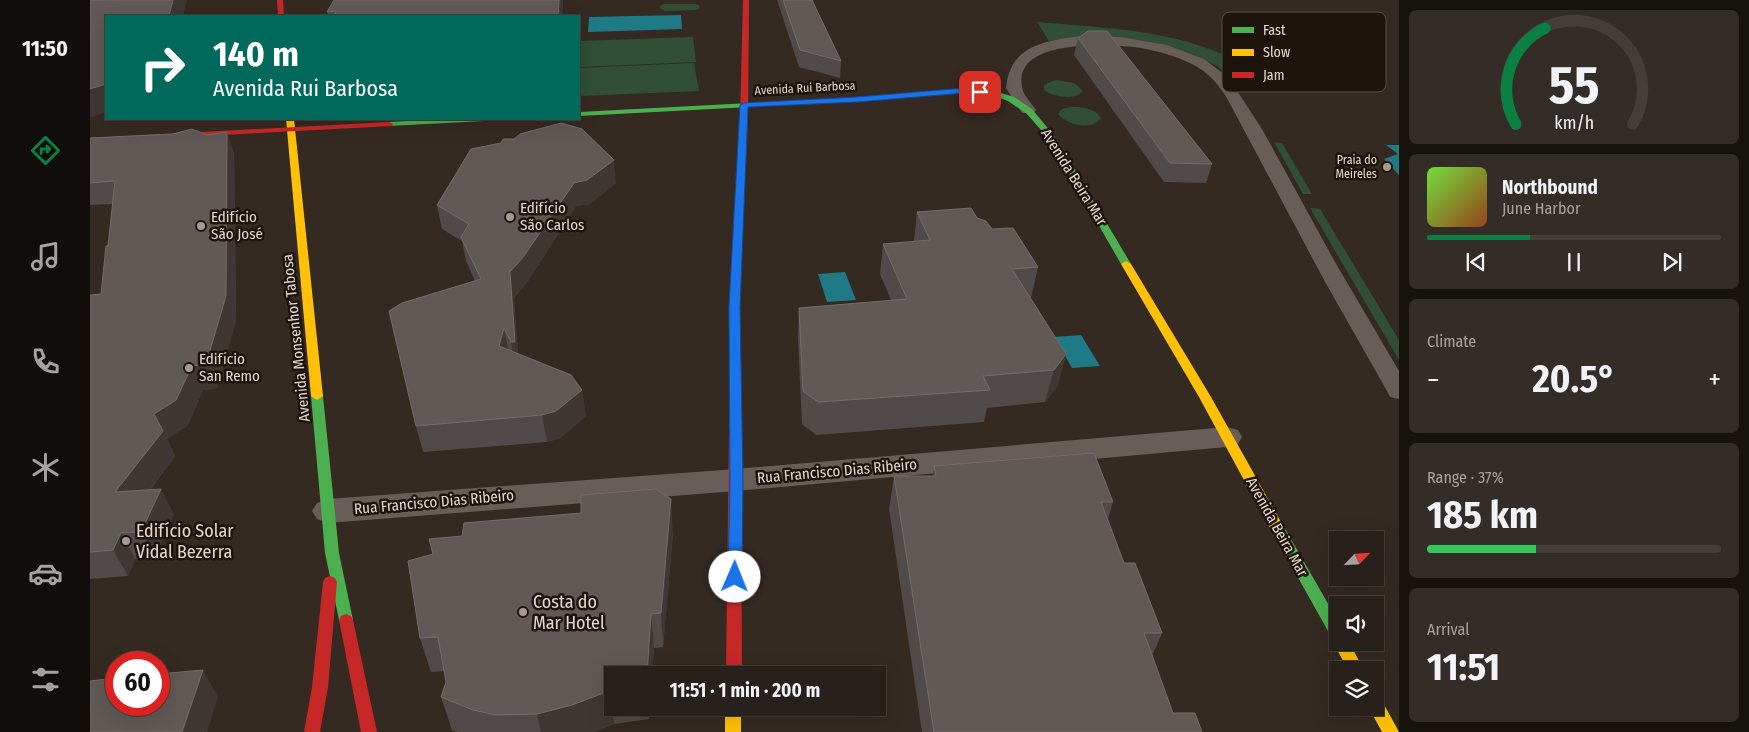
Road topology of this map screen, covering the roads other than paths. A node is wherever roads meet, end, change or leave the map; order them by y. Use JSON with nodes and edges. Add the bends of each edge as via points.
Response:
{"nodes":[{"id":1,"x":280,"y":0,"type":"edge"},
{"id":2,"x":746,"y":0,"type":"edge"},
{"id":3,"x":281,"y":15,"type":"edge"},
{"id":4,"x":1222,"y":78,"type":"edge"},
{"id":5,"x":1232,"y":92,"type":"edge"},
{"id":6,"x":744,"y":105,"type":"junction"},
{"id":7,"x":1028,"y":110,"type":"junction"},
{"id":8,"x":580,"y":114,"type":"edge"},
{"id":9,"x":445,"y":120,"type":"edge"},
{"id":10,"x":290,"y":124,"type":"edge"},
{"id":11,"x":90,"y":140,"type":"edge"},
{"id":12,"x":1399,"y":391,"type":"edge"},
{"id":13,"x":1227,"y":437,"type":"junction"},
{"id":14,"x":736,"y":480,"type":"junction"},
{"id":15,"x":328,"y":511,"type":"junction"},
{"id":16,"x":332,"y":553,"type":"junction"},
{"id":17,"x":1329,"y":620,"type":"edge"},
{"id":18,"x":734,"y":666,"type":"edge"},
{"id":19,"x":733,"y":716,"type":"edge"},
{"id":20,"x":1382,"y":716,"type":"edge"},
{"id":21,"x":312,"y":732,"type":"edge"},
{"id":22,"x":368,"y":732,"type":"edge"},
{"id":23,"x":733,"y":732,"type":"edge"},
{"id":24,"x":1391,"y":732,"type":"edge"}],
"edges":[{"from":1,"to":3,"type":"main road"},
{"from":2,"to":6,"type":"main road"},
{"from":4,"to":7,"type":"lane","name":"Avenida Beira Mar","via":[[1178,54],[1127,42],[1102,40],[1053,45],[1035,50],[1016,69],[1014,88]]},
{"from":5,"to":12,"type":"lane","name":"Avenida Beira Mar","via":[[1314,244]]},
{"from":6,"to":7,"type":"main road","name":"Avenida Rui Barbosa","via":[[965,91],[1001,96]]},
{"from":6,"to":8,"type":"main road","name":"Avenida Rui Barbosa"},
{"from":6,"to":14,"type":"main road","via":[[734,307]]},
{"from":7,"to":13,"type":"main road","name":"Avenida Beira Mar","via":[[1052,138]]},
{"from":9,"to":10,"type":"main road"},
{"from":10,"to":11,"type":"main road"},
{"from":10,"to":15,"type":"main road","name":"Avenida Monsenhor Tabosa"},
{"from":13,"to":14,"type":"street","name":"Rua Francisco Dias Ribeiro"},
{"from":13,"to":17,"type":"main road","name":"Avenida Beira Mar"},
{"from":14,"to":15,"type":"street","name":"Rua Francisco Dias Ribeiro"},
{"from":14,"to":18,"type":"main road"},
{"from":15,"to":16,"type":"main road","name":"Avenida Monsenhor Tabosa"},
{"from":16,"to":21,"type":"main road","name":"Avenida Monsenhor Tabosa","via":[[320,687]]},
{"from":16,"to":22,"type":"main road","name":"Avenida Monsenhor Tabosa"},
{"from":19,"to":23,"type":"main road"},
{"from":20,"to":24,"type":"main road"}]}
